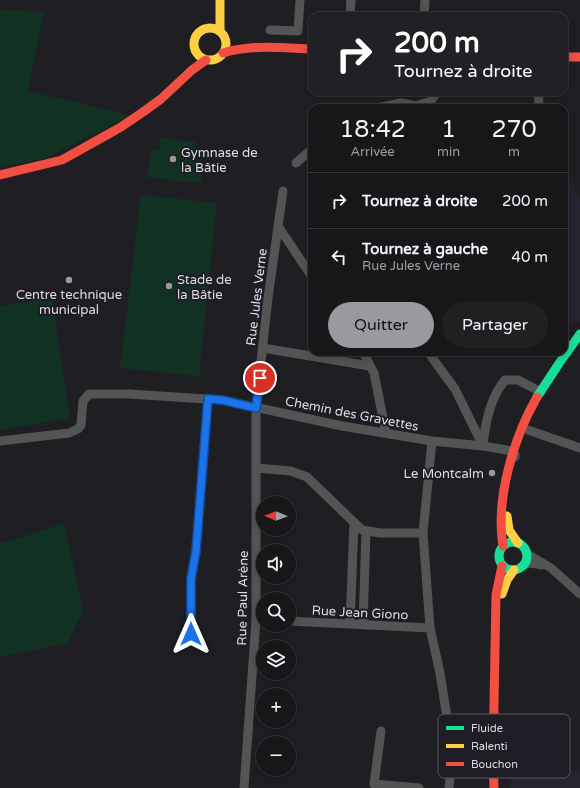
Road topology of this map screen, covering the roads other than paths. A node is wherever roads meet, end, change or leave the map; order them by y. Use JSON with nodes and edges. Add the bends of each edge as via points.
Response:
{"nodes":[{"id":1,"x":219,"y":0,"type":"edge"},
{"id":2,"x":300,"y":0,"type":"edge"},
{"id":3,"x":351,"y":0,"type":"edge"},
{"id":4,"x":425,"y":0,"type":"edge"},
{"id":5,"x":350,"y":12,"type":"edge"},
{"id":6,"x":424,"y":12,"type":"edge"},
{"id":7,"x":205,"y":28,"type":"junction"},
{"id":8,"x":270,"y":30,"type":"dead end"},
{"id":9,"x":223,"y":35,"type":"junction"},
{"id":10,"x":254,"y":47,"type":"junction"},
{"id":11,"x":308,"y":49,"type":"edge"},
{"id":12,"x":223,"y":53,"type":"junction"},
{"id":13,"x":568,"y":56,"type":"edge"},
{"id":14,"x":580,"y":57,"type":"edge"},
{"id":15,"x":206,"y":60,"type":"junction"},
{"id":16,"x":184,"y":66,"type":"dead end"},
{"id":17,"x":538,"y":96,"type":"edge"},
{"id":18,"x":539,"y":104,"type":"dead end"},
{"id":19,"x":139,"y":115,"type":"junction"},
{"id":20,"x":308,"y":153,"type":"edge"},
{"id":21,"x":296,"y":163,"type":"dead end"},
{"id":22,"x":0,"y":175,"type":"edge"},
{"id":23,"x":283,"y":191,"type":"dead end"},
{"id":24,"x":278,"y":226,"type":"junction"},
{"id":25,"x":308,"y":271,"type":"edge"},
{"id":26,"x":580,"y":334,"type":"edge"},
{"id":27,"x":263,"y":348,"type":"junction"},
{"id":28,"x":568,"y":350,"type":"edge"},
{"id":29,"x":308,"y":356,"type":"edge"},
{"id":30,"x":311,"y":356,"type":"edge"},
{"id":31,"x":365,"y":356,"type":"edge"},
{"id":32,"x":435,"y":356,"type":"edge"},
{"id":33,"x":563,"y":357,"type":"joint"},
{"id":34,"x":370,"y":366,"type":"junction"},
{"id":35,"x":541,"y":392,"type":"junction"},
{"id":36,"x":208,"y":399,"type":"junction"},
{"id":37,"x":256,"y":408,"type":"junction"},
{"id":38,"x":528,"y":430,"type":"junction"},
{"id":39,"x":386,"y":433,"type":"junction"},
{"id":40,"x":0,"y":441,"type":"edge"},
{"id":41,"x":432,"y":441,"type":"junction"},
{"id":42,"x":483,"y":446,"type":"junction"},
{"id":43,"x":580,"y":448,"type":"edge"},
{"id":44,"x":513,"y":452,"type":"junction"},
{"id":45,"x":256,"y":468,"type":"junction"},
{"id":46,"x":510,"y":498,"type":"junction"},
{"id":47,"x":354,"y":522,"type":"junction"},
{"id":48,"x":366,"y":531,"type":"junction"},
{"id":49,"x":423,"y":533,"type":"junction"},
{"id":50,"x":518,"y":543,"type":"junction"},
{"id":51,"x":503,"y":546,"type":"junction"},
{"id":52,"x":526,"y":553,"type":"junction"},
{"id":53,"x":524,"y":565,"type":"junction"},
{"id":54,"x":502,"y":566,"type":"junction"},
{"id":55,"x":551,"y":568,"type":"junction"},
{"id":56,"x":514,"y":570,"type":"junction"},
{"id":57,"x":259,"y":592,"type":"edge"},
{"id":58,"x":580,"y":594,"type":"edge"},
{"id":59,"x":296,"y":621,"type":"edge"},
{"id":60,"x":350,"y":624,"type":"junction"},
{"id":61,"x":363,"y":625,"type":"junction"},
{"id":62,"x":430,"y":628,"type":"junction"},
{"id":63,"x":259,"y":632,"type":"edge"},
{"id":64,"x":191,"y":634,"type":"dead end"},
{"id":65,"x":447,"y":714,"type":"edge"},
{"id":66,"x":494,"y":714,"type":"edge"},
{"id":67,"x":499,"y":714,"type":"edge"},
{"id":68,"x":381,"y":731,"type":"dead end"},
{"id":69,"x":451,"y":778,"type":"edge"},
{"id":70,"x":494,"y":778,"type":"edge"},
{"id":71,"x":496,"y":778,"type":"edge"},
{"id":72,"x":372,"y":786,"type":"edge"},
{"id":73,"x":244,"y":788,"type":"edge"},
{"id":74,"x":419,"y":788,"type":"edge"},
{"id":75,"x":450,"y":788,"type":"edge"},
{"id":76,"x":494,"y":788,"type":"edge"}],
"edges":[{"from":1,"to":7,"type":"main road"},
{"from":1,"to":9,"type":"main road"},
{"from":2,"to":8,"type":"street","via":[[298,31]]},
{"from":3,"to":5,"type":"street"},
{"from":4,"to":6,"type":"street"},
{"from":7,"to":9,"type":"main road","via":[[213,28]]},
{"from":7,"to":15,"type":"main road","via":[[195,36],[192,52]]},
{"from":9,"to":10,"type":"main road"},
{"from":9,"to":12,"type":"main road","via":[[226,46]]},
{"from":10,"to":11,"type":"main road"},
{"from":10,"to":12,"type":"main road"},
{"from":12,"to":15,"type":"main road","via":[[216,59]]},
{"from":13,"to":14,"type":"main road"},
{"from":15,"to":19,"type":"main road"},
{"from":16,"to":19,"type":"main road"},
{"from":17,"to":18,"type":"street"},
{"from":19,"to":22,"type":"main road","via":[[62,160]]},
{"from":20,"to":21,"type":"street"},
{"from":23,"to":24,"type":"street","name":"Rue Jules Verne"},
{"from":24,"to":25,"type":"street"},
{"from":24,"to":27,"type":"street","name":"Rue Jules Verne"},
{"from":26,"to":28,"type":"main road"},
{"from":27,"to":29,"type":"street"},
{"from":27,"to":37,"type":"street","name":"Rue Jules Verne"},
{"from":30,"to":34,"type":"street"},
{"from":31,"to":34,"type":"street"},
{"from":32,"to":42,"type":"street","via":[[456,389]]},
{"from":33,"to":35,"type":"main road"},
{"from":33,"to":38,"type":"main road"},
{"from":34,"to":39,"type":"street","via":[[374,374]]},
{"from":35,"to":42,"type":"street","via":[[518,380],[505,380],[497,388],[485,428]]},
{"from":35,"to":44,"type":"main road","via":[[530,410]]},
{"from":36,"to":37,"type":"street","name":"Chemin des Gravettes"},
{"from":36,"to":40,"type":"street","name":"Chemin des Gravettes","via":[[89,394],[83,401],[81,425],[78,429],[69,433]]},
{"from":36,"to":64,"type":"street","via":[[196,551],[191,579]]},
{"from":37,"to":39,"type":"street","name":"Chemin des Gravettes"},
{"from":37,"to":45,"type":"street","name":"Rue Paul Arène"},
{"from":38,"to":43,"type":"street"},
{"from":38,"to":46,"type":"main road","via":[[519,454]]},
{"from":39,"to":41,"type":"street","name":"Chemin des Gravettes"},
{"from":41,"to":42,"type":"street","name":"Chemin des Gravettes"},
{"from":41,"to":49,"type":"street"},
{"from":42,"to":44,"type":"street","name":"Chemin des Gravettes"},
{"from":44,"to":46,"type":"street","via":[[515,461]]},
{"from":44,"to":51,"type":"main road","via":[[501,523]]},
{"from":45,"to":47,"type":"street","via":[[291,471],[306,477]]},
{"from":45,"to":57,"type":"street","name":"Rue Paul Arène"},
{"from":46,"to":50,"type":"main road","via":[[506,514],[507,524]]},
{"from":47,"to":48,"type":"street"},
{"from":47,"to":60,"type":"street"},
{"from":48,"to":49,"type":"street","via":[[380,534]]},
{"from":48,"to":61,"type":"street"},
{"from":49,"to":62,"type":"street"},
{"from":50,"to":51,"type":"main road","via":[[510,542]]},
{"from":50,"to":52,"type":"main road"},
{"from":51,"to":54,"type":"main road","via":[[499,554]]},
{"from":52,"to":53,"type":"main road"},
{"from":52,"to":55,"type":"street"},
{"from":53,"to":55,"type":"street","via":[[537,563]]},
{"from":53,"to":56,"type":"main road"},
{"from":54,"to":56,"type":"main road"},
{"from":54,"to":66,"type":"main road","via":[[496,595]]},
{"from":55,"to":58,"type":"street"},
{"from":56,"to":67,"type":"main road","via":[[507,580],[500,608]]},
{"from":59,"to":60,"type":"street","name":"Rue Jean Giono"},
{"from":60,"to":61,"type":"street","name":"Rue Jean Giono"},
{"from":61,"to":62,"type":"street","name":"Rue Jean Giono"},
{"from":62,"to":65,"type":"street"},
{"from":63,"to":73,"type":"street","name":"Rue Paul Arène"},
{"from":68,"to":72,"type":"street"},
{"from":69,"to":75,"type":"street"},
{"from":70,"to":76,"type":"main road"},
{"from":71,"to":76,"type":"main road"},
{"from":72,"to":74,"type":"street"}]}
